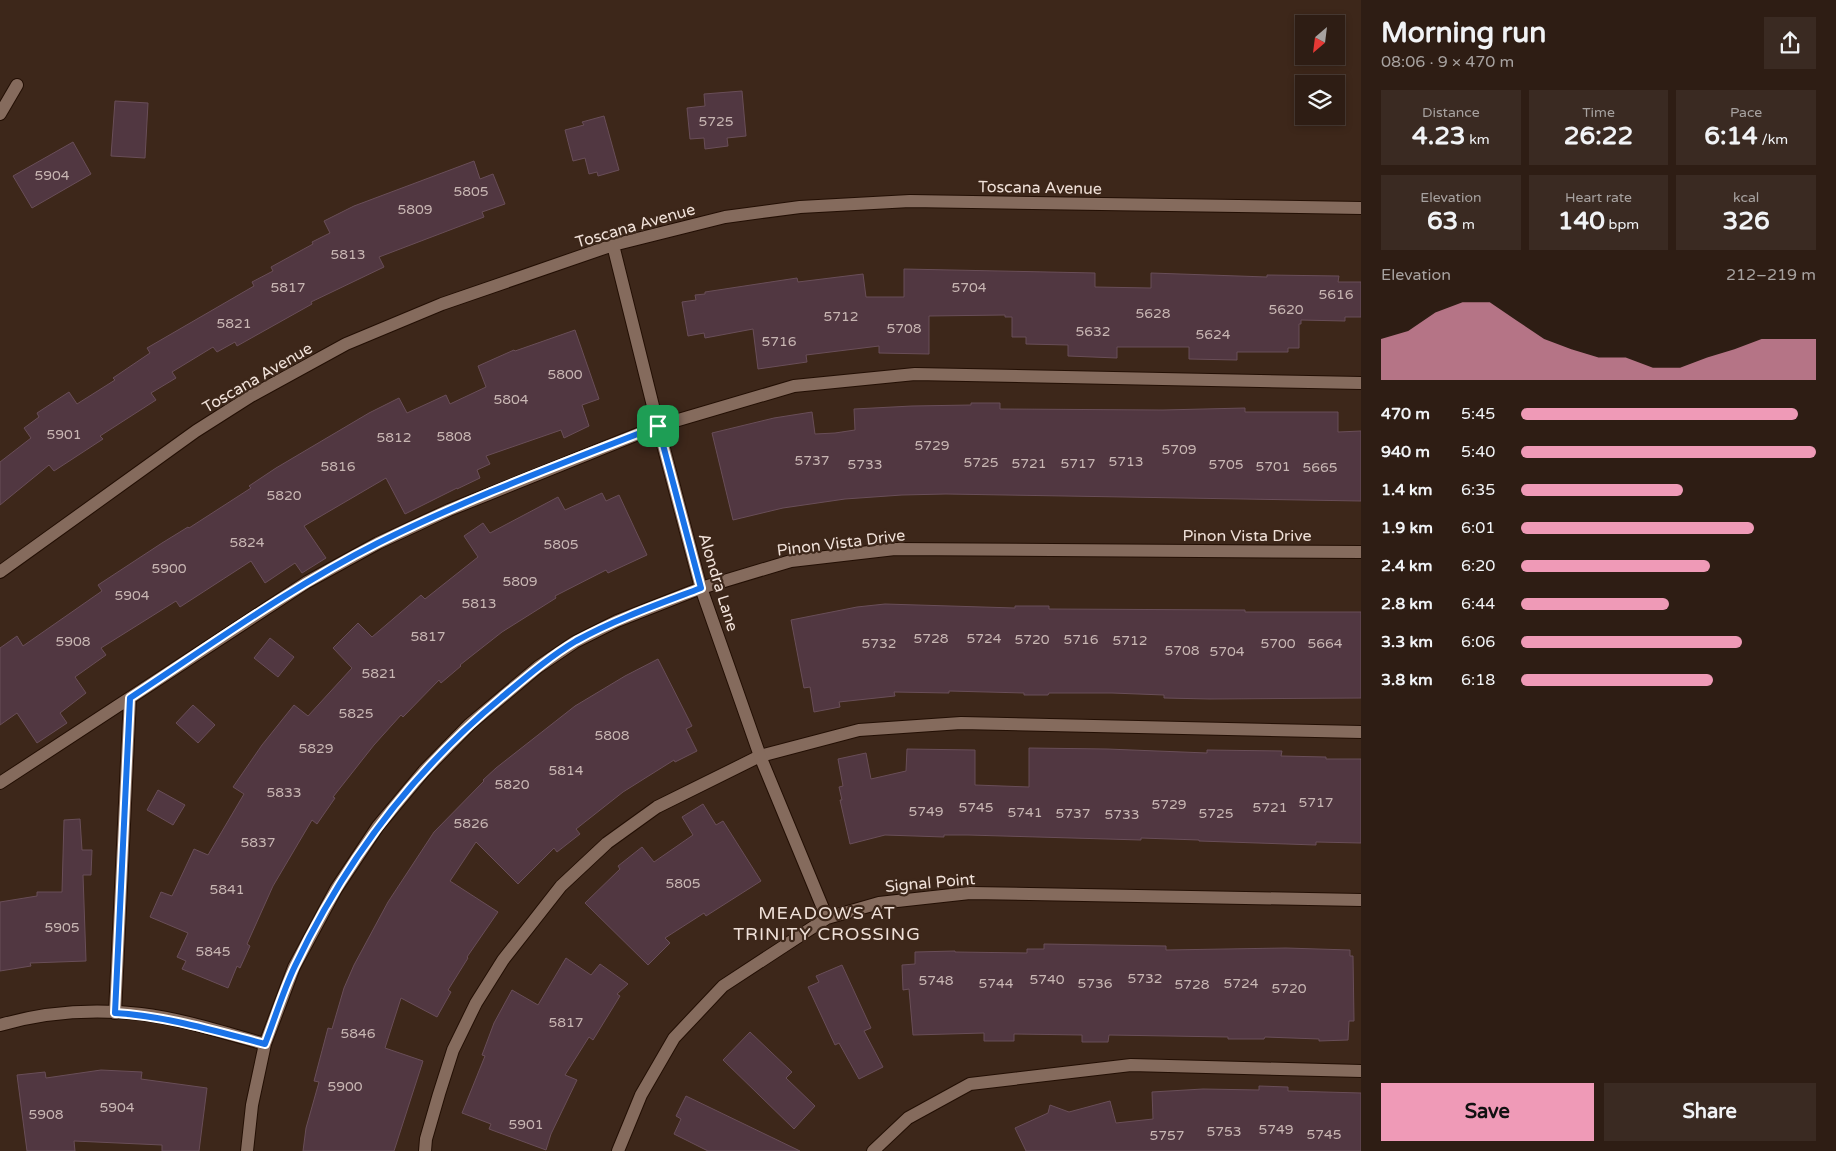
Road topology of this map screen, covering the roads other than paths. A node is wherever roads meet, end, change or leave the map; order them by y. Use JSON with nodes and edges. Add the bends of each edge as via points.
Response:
{"nodes":[{"id":1,"x":17,"y":85,"type":"dead end"},
{"id":2,"x":0,"y":114,"type":"edge"},
{"id":3,"x":1361,"y":208,"type":"edge"},
{"id":4,"x":613,"y":245,"type":"junction"},
{"id":5,"x":1361,"y":383,"type":"edge"},
{"id":6,"x":658,"y":426,"type":"junction"},
{"id":7,"x":1361,"y":552,"type":"edge"},
{"id":8,"x":0,"y":572,"type":"edge"},
{"id":9,"x":701,"y":588,"type":"junction"},
{"id":10,"x":130,"y":698,"type":"junction"},
{"id":11,"x":1361,"y":732,"type":"edge"},
{"id":12,"x":760,"y":756,"type":"junction"},
{"id":13,"x":0,"y":783,"type":"edge"},
{"id":14,"x":1361,"y":900,"type":"edge"},
{"id":15,"x":827,"y":918,"type":"junction"},
{"id":16,"x":115,"y":1013,"type":"junction"},
{"id":17,"x":0,"y":1025,"type":"edge"},
{"id":18,"x":265,"y":1044,"type":"junction"},
{"id":19,"x":1361,"y":1071,"type":"edge"},
{"id":20,"x":247,"y":1151,"type":"edge"},
{"id":21,"x":425,"y":1151,"type":"edge"},
{"id":22,"x":618,"y":1151,"type":"edge"},
{"id":23,"x":873,"y":1151,"type":"edge"}],
"edges":[{"from":1,"to":2,"type":"street"},
{"from":3,"to":4,"type":"street","name":"Toscana Avenue","via":[[910,201],[800,207],[725,217]]},
{"from":4,"to":6,"type":"street","name":"Alondra Lane"},
{"from":4,"to":8,"type":"street","name":"Toscana Avenue","via":[[442,304],[346,344],[251,396],[196,431]]},
{"from":5,"to":6,"type":"street","via":[[915,374],[794,386]]},
{"from":6,"to":9,"type":"street","name":"Alondra Lane"},
{"from":6,"to":10,"type":"street","via":[[449,510],[378,543],[307,582]]},
{"from":7,"to":9,"type":"street","name":"Pinon Vista Drive","via":[[895,548],[791,562]]},
{"from":9,"to":12,"type":"street","name":"Alondra Lane"},
{"from":9,"to":18,"type":"street","name":"Pinon Vista Drive","via":[[616,621],[575,642],[538,667],[470,724],[424,772],[378,826],[336,889],[294,967]]},
{"from":10,"to":13,"type":"street"},
{"from":10,"to":16,"type":"street"},
{"from":11,"to":12,"type":"street","via":[[961,723],[858,730]]},
{"from":12,"to":15,"type":"street","name":"Alondra Lane"},
{"from":12,"to":21,"type":"street","via":[[657,807],[607,843],[561,886],[503,960],[476,1004],[453,1050]]},
{"from":14,"to":15,"type":"street","name":"Signal Point","via":[[970,893],[879,903]]},
{"from":15,"to":22,"type":"street","name":"Signal Point","via":[[724,986],[674,1038],[641,1094]]},
{"from":16,"to":17,"type":"street","via":[[75,1012]]},
{"from":16,"to":18,"type":"street","via":[[142,1014]]},
{"from":18,"to":20,"type":"street","name":"Pinon Vista Drive","via":[[252,1105]]},
{"from":19,"to":23,"type":"street","via":[[1131,1065],[970,1084],[908,1118]]}]}
